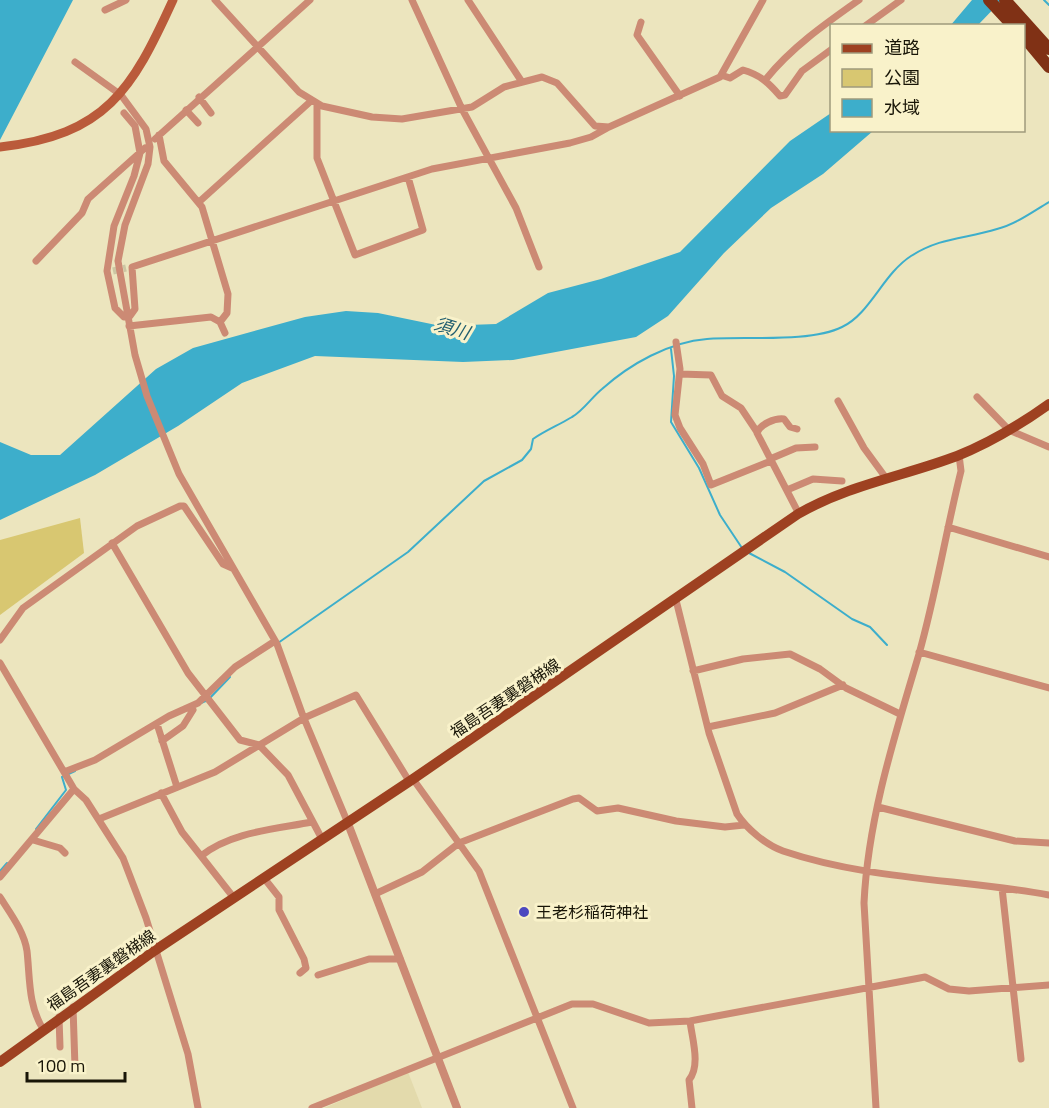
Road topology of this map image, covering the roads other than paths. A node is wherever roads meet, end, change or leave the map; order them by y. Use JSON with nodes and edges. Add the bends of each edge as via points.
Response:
{"nodes":[{"id":1,"x":126,"y":0,"type":"edge"},
{"id":2,"x":173,"y":0,"type":"edge"},
{"id":3,"x":215,"y":0,"type":"edge"},
{"id":4,"x":310,"y":0,"type":"edge"},
{"id":5,"x":412,"y":0,"type":"edge"},
{"id":6,"x":468,"y":0,"type":"edge"},
{"id":7,"x":763,"y":0,"type":"edge"},
{"id":8,"x":859,"y":0,"type":"edge"},
{"id":9,"x":901,"y":0,"type":"edge"},
{"id":10,"x":989,"y":0,"type":"edge"},
{"id":11,"x":1005,"y":0,"type":"edge"},
{"id":12,"x":105,"y":10,"type":"dead end"},
{"id":13,"x":641,"y":22,"type":"dead end"},
{"id":14,"x":868,"y":24,"type":"edge"},
{"id":15,"x":1011,"y":24,"type":"edge"},
{"id":16,"x":1020,"y":24,"type":"edge"},
{"id":17,"x":1027,"y":36,"type":"edge"},
{"id":18,"x":258,"y":47,"type":"junction"},
{"id":19,"x":1049,"y":49,"type":"edge"},
{"id":20,"x":830,"y":50,"type":"edge"},
{"id":21,"x":75,"y":62,"type":"dead end"},
{"id":22,"x":1049,"y":67,"type":"edge"},
{"id":23,"x":721,"y":75,"type":"junction"},
{"id":24,"x":766,"y":80,"type":"junction"},
{"id":25,"x":522,"y":82,"type":"junction"},
{"id":26,"x":121,"y":95,"type":"junction"},
{"id":27,"x":680,"y":96,"type":"junction"},
{"id":28,"x":200,"y":97,"type":"junction"},
{"id":29,"x":314,"y":102,"type":"junction"},
{"id":30,"x":462,"y":109,"type":"junction"},
{"id":31,"x":186,"y":110,"type":"junction"},
{"id":32,"x":124,"y":113,"type":"dead end"},
{"id":33,"x":210,"y":113,"type":"dead end"},
{"id":34,"x":198,"y":123,"type":"dead end"},
{"id":35,"x":609,"y":127,"type":"junction"},
{"id":36,"x":0,"y":147,"type":"edge"},
{"id":37,"x":142,"y":150,"type":"junction"},
{"id":38,"x":490,"y":159,"type":"junction"},
{"id":39,"x":408,"y":177,"type":"junction"},
{"id":40,"x":333,"y":200,"type":"junction"},
{"id":41,"x":199,"y":202,"type":"junction"},
{"id":42,"x":211,"y":240,"type":"junction"},
{"id":43,"x":36,"y":261,"type":"dead end"},
{"id":44,"x":539,"y":267,"type":"dead end"},
{"id":45,"x":127,"y":317,"type":"junction"},
{"id":46,"x":220,"y":322,"type":"junction"},
{"id":47,"x":129,"y":326,"type":"junction"},
{"id":48,"x":225,"y":333,"type":"dead end"},
{"id":49,"x":676,"y":342,"type":"dead end"},
{"id":50,"x":680,"y":374,"type":"junction"},
{"id":51,"x":976,"y":397,"type":"dead end"},
{"id":52,"x":838,"y":401,"type":"dead end"},
{"id":53,"x":1049,"y":404,"type":"edge"},
{"id":54,"x":797,"y":429,"type":"dead end"},
{"id":55,"x":1009,"y":430,"type":"junction"},
{"id":56,"x":758,"y":432,"type":"junction"},
{"id":57,"x":815,"y":447,"type":"dead end"},
{"id":58,"x":1049,"y":447,"type":"edge"},
{"id":59,"x":959,"y":455,"type":"junction"},
{"id":60,"x":770,"y":460,"type":"junction"},
{"id":61,"x":886,"y":478,"type":"junction"},
{"id":62,"x":842,"y":481,"type":"dead end"},
{"id":63,"x":787,"y":490,"type":"junction"},
{"id":64,"x":799,"y":514,"type":"junction"},
{"id":65,"x":948,"y":527,"type":"junction"},
{"id":66,"x":112,"y":543,"type":"junction"},
{"id":67,"x":1049,"y":557,"type":"edge"},
{"id":68,"x":232,"y":568,"type":"junction"},
{"id":69,"x":676,"y":600,"type":"junction"},
{"id":70,"x":0,"y":640,"type":"edge"},
{"id":71,"x":275,"y":640,"type":"junction"},
{"id":72,"x":919,"y":652,"type":"junction"},
{"id":73,"x":0,"y":663,"type":"edge"},
{"id":74,"x":693,"y":671,"type":"junction"},
{"id":75,"x":843,"y":685,"type":"junction"},
{"id":76,"x":1049,"y":688,"type":"edge"},
{"id":77,"x":206,"y":698,"type":"junction"},
{"id":78,"x":193,"y":710,"type":"dead end"},
{"id":79,"x":900,"y":714,"type":"junction"},
{"id":80,"x":304,"y":718,"type":"junction"},
{"id":81,"x":158,"y":727,"type":"dead end"},
{"id":82,"x":708,"y":727,"type":"junction"},
{"id":83,"x":162,"y":741,"type":"junction"},
{"id":84,"x":259,"y":745,"type":"junction"},
{"id":85,"x":64,"y":772,"type":"junction"},
{"id":86,"x":411,"y":780,"type":"junction"},
{"id":87,"x":177,"y":787,"type":"junction"},
{"id":88,"x":74,"y":789,"type":"junction"},
{"id":89,"x":161,"y":793,"type":"junction"},
{"id":90,"x":878,"y":807,"type":"junction"},
{"id":91,"x":99,"y":819,"type":"junction"},
{"id":92,"x":347,"y":821,"type":"junction"},
{"id":93,"x":312,"y":822,"type":"junction"},
{"id":94,"x":744,"y":825,"type":"junction"},
{"id":95,"x":322,"y":839,"type":"junction"},
{"id":96,"x":33,"y":840,"type":"junction"},
{"id":97,"x":459,"y":843,"type":"junction"},
{"id":98,"x":1049,"y":843,"type":"edge"},
{"id":99,"x":65,"y":854,"type":"dead end"},
{"id":100,"x":201,"y":856,"type":"junction"},
{"id":101,"x":865,"y":871,"type":"junction"},
{"id":102,"x":0,"y":877,"type":"edge"},
{"id":103,"x":264,"y":878,"type":"junction"},
{"id":104,"x":1002,"y":888,"type":"junction"},
{"id":105,"x":375,"y":894,"type":"junction"},
{"id":106,"x":1049,"y":895,"type":"edge"},
{"id":107,"x":0,"y":897,"type":"edge"},
{"id":108,"x":234,"y":898,"type":"junction"},
{"id":109,"x":154,"y":951,"type":"junction"},
{"id":110,"x":400,"y":959,"type":"junction"},
{"id":111,"x":300,"y":973,"type":"dead end"},
{"id":112,"x":318,"y":975,"type":"dead end"},
{"id":113,"x":1049,"y":985,"type":"edge"},
{"id":114,"x":870,"y":987,"type":"junction"},
{"id":115,"x":1014,"y":989,"type":"junction"},
{"id":116,"x":74,"y":1007,"type":"junction"},
{"id":117,"x":537,"y":1016,"type":"junction"},
{"id":118,"x":59,"y":1017,"type":"junction"},
{"id":119,"x":690,"y":1021,"type":"junction"},
{"id":120,"x":43,"y":1029,"type":"junction"},
{"id":121,"x":60,"y":1047,"type":"dead end"},
{"id":122,"x":437,"y":1056,"type":"junction"},
{"id":123,"x":1021,"y":1059,"type":"dead end"},
{"id":124,"x":0,"y":1062,"type":"edge"},
{"id":125,"x":75,"y":1066,"type":"dead end"},
{"id":126,"x":198,"y":1108,"type":"edge"},
{"id":127,"x":312,"y":1108,"type":"edge"},
{"id":128,"x":457,"y":1108,"type":"edge"},
{"id":129,"x":573,"y":1108,"type":"edge"},
{"id":130,"x":692,"y":1108,"type":"edge"},
{"id":131,"x":876,"y":1108,"type":"edge"}],
"edges":[{"from":1,"to":12,"type":"street"},
{"from":2,"to":26,"type":"main road","via":[[150,51]]},
{"from":3,"to":18,"type":"street"},
{"from":4,"to":18,"type":"street"},
{"from":5,"to":30,"type":"street"},
{"from":6,"to":25,"type":"street"},
{"from":7,"to":23,"type":"street"},
{"from":8,"to":24,"type":"street","via":[[803,40]]},
{"from":9,"to":14,"type":"street"},
{"from":10,"to":15,"type":"highway"},
{"from":11,"to":16,"type":"highway"},
{"from":13,"to":27,"type":"street","via":[[637,35]]},
{"from":17,"to":19,"type":"highway"},
{"from":17,"to":22,"type":"highway"},
{"from":18,"to":28,"type":"street"},
{"from":18,"to":29,"type":"street","via":[[299,92]]},
{"from":20,"to":24,"type":"street","via":[[802,71],[785,95],[780,96]]},
{"from":21,"to":26,"type":"street"},
{"from":23,"to":24,"type":"street","via":[[730,78],[743,70]]},
{"from":23,"to":27,"type":"street"},
{"from":25,"to":30,"type":"street"},
{"from":25,"to":35,"type":"street","via":[[550,78],[595,126]]},
{"from":26,"to":36,"type":"main road","via":[[95,115],[53,136]]},
{"from":26,"to":45,"type":"street","via":[[144,123],[150,147],[146,175],[125,225],[118,261]]},
{"from":27,"to":35,"type":"street"},
{"from":28,"to":31,"type":"street"},
{"from":28,"to":33,"type":"street"},
{"from":29,"to":30,"type":"street","via":[[385,119]]},
{"from":29,"to":40,"type":"street","via":[[317,158]]},
{"from":29,"to":41,"type":"street"},
{"from":30,"to":38,"type":"street"},
{"from":31,"to":34,"type":"street"},
{"from":31,"to":41,"type":"street","via":[[157,137],[164,161]]},
{"from":32,"to":37,"type":"street","via":[[135,126]]},
{"from":35,"to":38,"type":"street","via":[[591,137]]},
{"from":37,"to":43,"type":"street","via":[[88,200],[82,213]]},
{"from":37,"to":45,"type":"street","via":[[112,234],[110,272],[115,309]]},
{"from":38,"to":39,"type":"street"},
{"from":38,"to":44,"type":"street","via":[[516,208]]},
{"from":39,"to":40,"type":"street"},
{"from":39,"to":40,"type":"street","via":[[423,230],[355,255]]},
{"from":40,"to":42,"type":"street"},
{"from":41,"to":42,"type":"street"},
{"from":42,"to":45,"type":"street","via":[[129,267],[135,309]]},
{"from":42,"to":46,"type":"street","via":[[228,294],[227,313]]},
{"from":45,"to":47,"type":"street"},
{"from":46,"to":47,"type":"street","via":[[206,317]]},
{"from":46,"to":48,"type":"street"},
{"from":47,"to":68,"type":"street","via":[[162,437],[178,474]]},
{"from":49,"to":50,"type":"street"},
{"from":50,"to":56,"type":"street","via":[[711,375],[722,396],[741,408]]},
{"from":50,"to":60,"type":"street","via":[[674,408],[677,423],[703,464],[711,485]]},
{"from":51,"to":55,"type":"street"},
{"from":52,"to":61,"type":"street"},
{"from":53,"to":55,"type":"main road","name":"福島吾妻裏磐梯線"},
{"from":54,"to":56,"type":"street","via":[[781,418]]},
{"from":55,"to":58,"type":"street"},
{"from":55,"to":59,"type":"main road","name":"福島吾妻裏磐梯線"},
{"from":56,"to":60,"type":"street"},
{"from":57,"to":60,"type":"street","via":[[796,448]]},
{"from":59,"to":61,"type":"main road","name":"福島吾妻裏磐梯線"},
{"from":59,"to":65,"type":"street","via":[[960,471]]},
{"from":60,"to":63,"type":"street"},
{"from":61,"to":64,"type":"main road","name":"福島吾妻裏磐梯線","via":[[840,493]]},
{"from":62,"to":63,"type":"street","via":[[813,479]]},
{"from":63,"to":64,"type":"street"},
{"from":64,"to":69,"type":"main road","name":"福島吾妻裏磐梯線"},
{"from":65,"to":67,"type":"street"},
{"from":65,"to":72,"type":"street"},
{"from":66,"to":68,"type":"street","via":[[137,526],[184,506],[223,564]]},
{"from":66,"to":70,"type":"street","via":[[23,608]]},
{"from":66,"to":77,"type":"street"},
{"from":68,"to":71,"type":"street"},
{"from":69,"to":74,"type":"street"},
{"from":69,"to":86,"type":"main road","name":"福島吾妻裏磐梯線"},
{"from":71,"to":77,"type":"street","via":[[235,667]]},
{"from":71,"to":80,"type":"street"},
{"from":72,"to":76,"type":"street"},
{"from":72,"to":79,"type":"street"},
{"from":73,"to":85,"type":"street"},
{"from":74,"to":75,"type":"street","via":[[743,659],[790,654]]},
{"from":74,"to":82,"type":"street"},
{"from":75,"to":79,"type":"street"},
{"from":75,"to":82,"type":"street","via":[[775,713]]},
{"from":77,"to":84,"type":"street","via":[[240,740]]},
{"from":77,"to":85,"type":"street","via":[[94,760]]},
{"from":78,"to":83,"type":"street","via":[[183,726]]},
{"from":79,"to":90,"type":"street"},
{"from":80,"to":84,"type":"street"},
{"from":80,"to":86,"type":"street","via":[[356,695]]},
{"from":80,"to":92,"type":"street"},
{"from":81,"to":83,"type":"street"},
{"from":82,"to":94,"type":"street"},
{"from":83,"to":87,"type":"street"},
{"from":84,"to":87,"type":"street","via":[[215,772]]},
{"from":84,"to":93,"type":"street","via":[[288,776]]},
{"from":85,"to":88,"type":"street"},
{"from":86,"to":92,"type":"main road","name":"福島吾妻裏磐梯線"},
{"from":86,"to":97,"type":"street"},
{"from":87,"to":89,"type":"street"},
{"from":88,"to":91,"type":"street"},
{"from":88,"to":96,"type":"street"},
{"from":89,"to":91,"type":"street"},
{"from":89,"to":100,"type":"street","via":[[182,832]]},
{"from":90,"to":98,"type":"street","via":[[1015,841]]},
{"from":90,"to":101,"type":"street"},
{"from":91,"to":109,"type":"street","via":[[123,858]]},
{"from":92,"to":95,"type":"main road","name":"福島吾妻裏磐梯線"},
{"from":92,"to":105,"type":"street"},
{"from":93,"to":95,"type":"street"},
{"from":93,"to":100,"type":"street","via":[[227,841]]},
{"from":94,"to":97,"type":"street","via":[[725,827],[618,808],[597,811],[579,798]]},
{"from":94,"to":101,"type":"street","via":[[782,850]]},
{"from":95,"to":103,"type":"main road","name":"福島吾妻裏磐梯線"},
{"from":96,"to":99,"type":"street","via":[[60,848]]},
{"from":96,"to":102,"type":"street"},
{"from":97,"to":105,"type":"street","via":[[422,872]]},
{"from":97,"to":117,"type":"street","via":[[484,881]]},
{"from":100,"to":108,"type":"street"},
{"from":101,"to":104,"type":"street"},
{"from":101,"to":114,"type":"street"},
{"from":103,"to":108,"type":"main road","name":"福島吾妻裏磐梯線"},
{"from":103,"to":111,"type":"street","via":[[279,897],[279,910],[304,959],[306,968]]},
{"from":104,"to":106,"type":"street"},
{"from":104,"to":115,"type":"street"},
{"from":105,"to":110,"type":"street"},
{"from":107,"to":120,"type":"street","via":[[27,952],[27,980]]},
{"from":108,"to":109,"type":"main road","name":"福島吾妻裏磐梯線"},
{"from":109,"to":116,"type":"main road","name":"福島吾妻裏磐梯線"},
{"from":109,"to":126,"type":"street","via":[[188,1054]]},
{"from":110,"to":112,"type":"street","via":[[369,959]]},
{"from":110,"to":122,"type":"street"},
{"from":113,"to":115,"type":"street"},
{"from":114,"to":115,"type":"street","via":[[925,977],[955,990]]},
{"from":114,"to":119,"type":"street"},
{"from":114,"to":131,"type":"street"},
{"from":115,"to":123,"type":"street"},
{"from":116,"to":118,"type":"main road","name":"福島吾妻裏磐梯線"},
{"from":116,"to":125,"type":"street"},
{"from":117,"to":119,"type":"street","via":[[583,1003],[649,1023]]},
{"from":117,"to":122,"type":"street"},
{"from":117,"to":129,"type":"street"},
{"from":118,"to":120,"type":"main road","name":"福島吾妻裏磐梯線"},
{"from":118,"to":121,"type":"street"},
{"from":119,"to":130,"type":"street","via":[[695,1060],[694,1074],[689,1080]]},
{"from":120,"to":124,"type":"main road","name":"福島吾妻裏磐梯線"},
{"from":122,"to":127,"type":"street"},
{"from":122,"to":128,"type":"street"}]}
